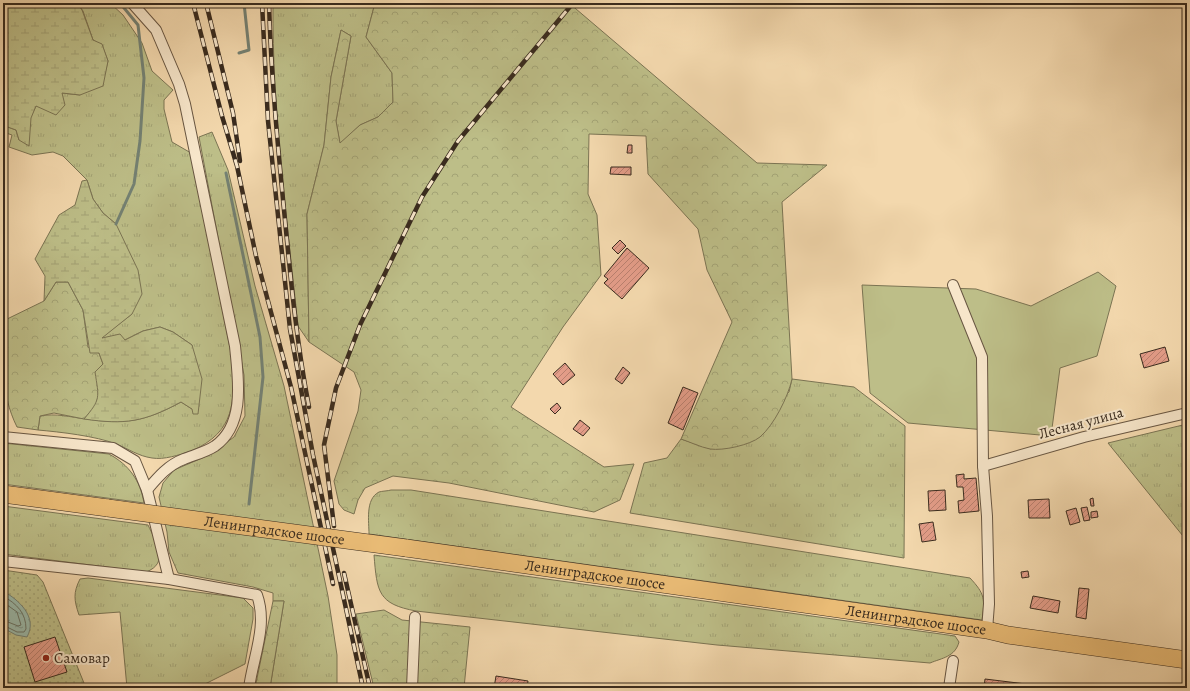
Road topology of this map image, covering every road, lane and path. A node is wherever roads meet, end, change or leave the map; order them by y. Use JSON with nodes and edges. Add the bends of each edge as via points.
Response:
{"nodes":[{"id":1,"x":132,"y":3,"type":"edge"},
{"id":2,"x":953,"y":285,"type":"dead end"},
{"id":3,"x":1187,"y":413,"type":"edge"},
{"id":4,"x":3,"y":437,"type":"edge"},
{"id":5,"x":983,"y":466,"type":"junction"},
{"id":6,"x":147,"y":490,"type":"junction"},
{"id":7,"x":3,"y":494,"type":"edge"},
{"id":8,"x":3,"y":561,"type":"edge"},
{"id":9,"x":169,"y":579,"type":"junction"},
{"id":10,"x":415,"y":617,"type":"dead end"},
{"id":11,"x":987,"y":630,"type":"junction"},
{"id":12,"x":1187,"y":660,"type":"edge"},
{"id":13,"x":953,"y":661,"type":"dead end"},
{"id":14,"x":249,"y":688,"type":"edge"},
{"id":15,"x":412,"y":688,"type":"edge"},
{"id":16,"x":949,"y":688,"type":"edge"}],
"edges":[{"from":1,"to":6,"type":"street","via":[[156,30],[185,104],[235,346],[238,375],[234,420],[226,436],[215,446],[182,459],[164,470]]},
{"from":2,"to":5,"type":"street","via":[[982,357]]},
{"from":3,"to":5,"type":"street","name":"Лесная улица","via":[[1090,435]]},
{"from":4,"to":6,"type":"street","via":[[113,448],[135,461]]},
{"from":5,"to":11,"type":"street","via":[[987,516]]},
{"from":6,"to":9,"type":"street"},
{"from":7,"to":11,"type":"highway","name":"Ленинградское шоссе","bridge":true},
{"from":8,"to":9,"type":"street"},
{"from":9,"to":14,"type":"street","via":[[257,595],[262,608],[259,642]]},
{"from":10,"to":15,"type":"street"},
{"from":11,"to":12,"type":"highway","name":"Ленинградское шоссе","via":[[1008,636]]},
{"from":13,"to":16,"type":"street"}]}
